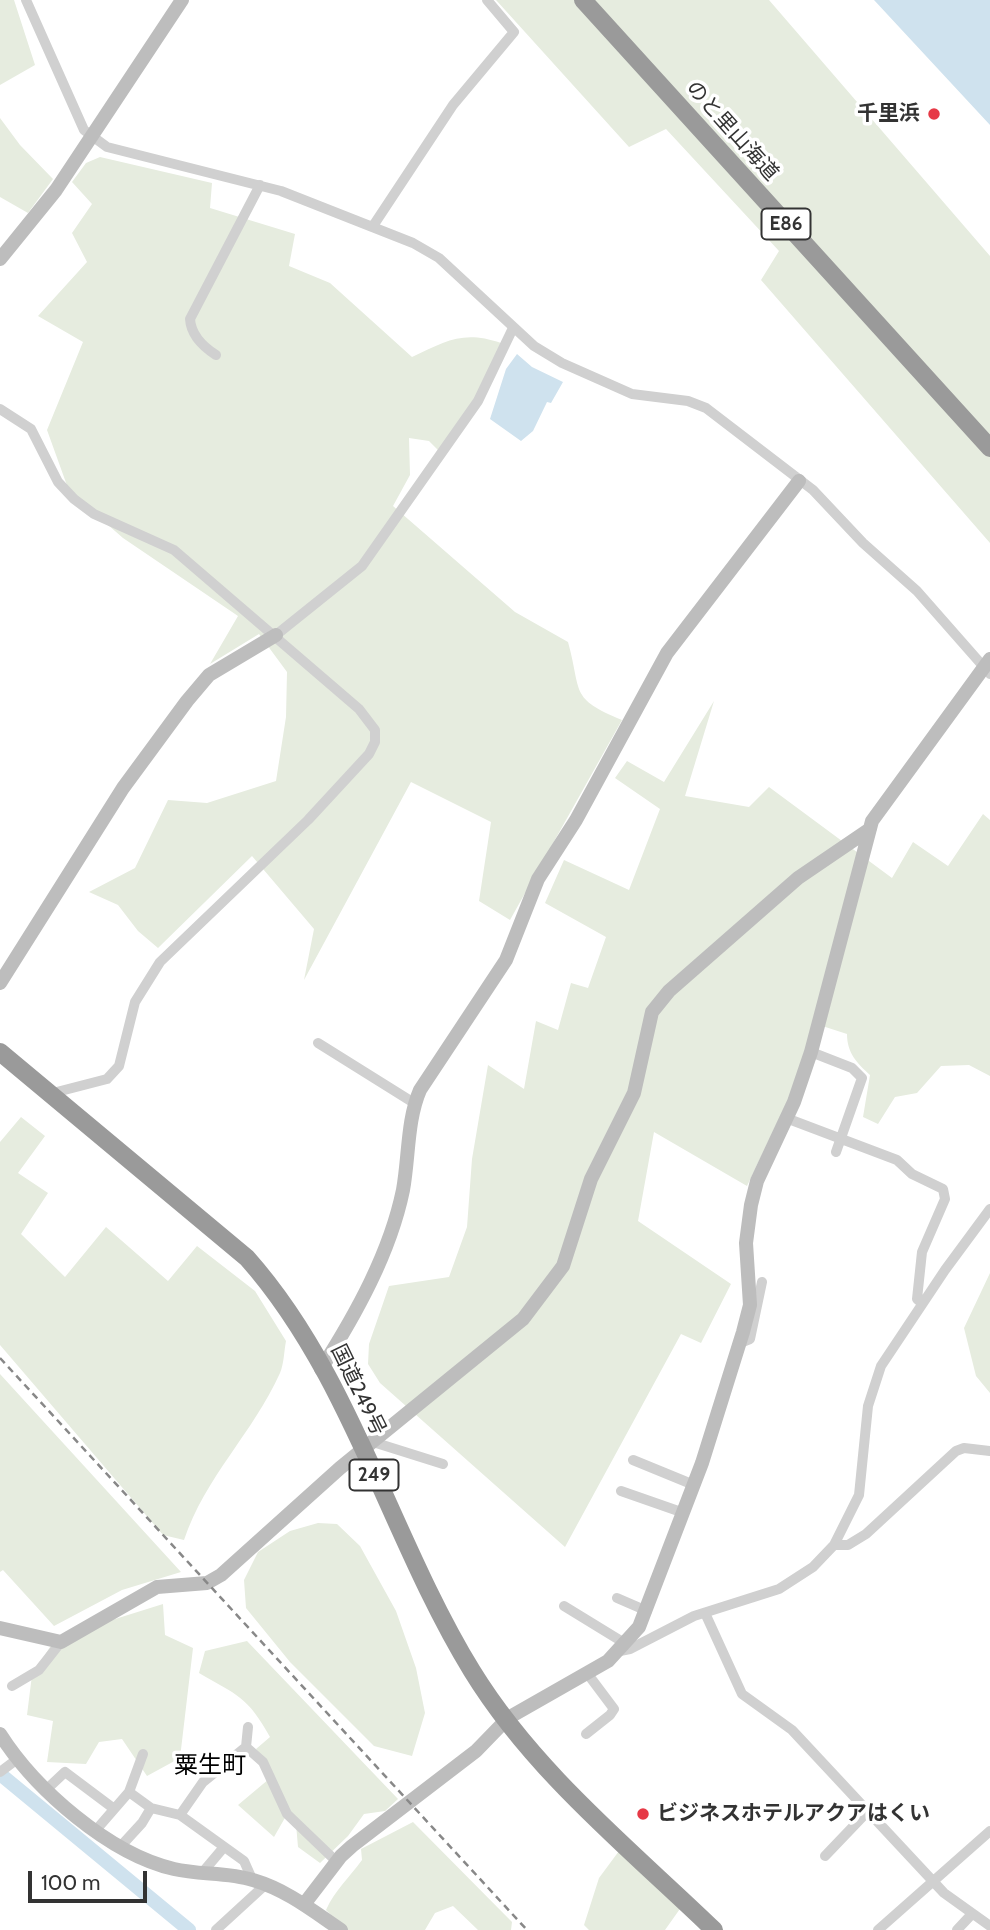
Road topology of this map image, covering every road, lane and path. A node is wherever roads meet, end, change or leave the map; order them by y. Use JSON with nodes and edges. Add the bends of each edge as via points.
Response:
{"nodes":[{"id":1,"x":26,"y":0,"type":"edge"},
{"id":2,"x":182,"y":0,"type":"edge"},
{"id":3,"x":487,"y":0,"type":"edge"},
{"id":4,"x":583,"y":0,"type":"edge"},
{"id":5,"x":597,"y":0,"type":"edge"},
{"id":6,"x":92,"y":137,"type":"junction"},
{"id":7,"x":260,"y":185,"type":"junction"},
{"id":8,"x":373,"y":226,"type":"junction"},
{"id":9,"x":0,"y":259,"type":"edge"},
{"id":10,"x":513,"y":328,"type":"junction"},
{"id":11,"x":216,"y":355,"type":"dead end"},
{"id":12,"x":0,"y":409,"type":"edge"},
{"id":13,"x":990,"y":430,"type":"edge"},
{"id":14,"x":990,"y":448,"type":"edge"},
{"id":15,"x":800,"y":481,"type":"junction"},
{"id":16,"x":276,"y":635,"type":"junction"},
{"id":17,"x":987,"y":667,"type":"edge"},
{"id":18,"x":870,"y":829,"type":"junction"},
{"id":19,"x":0,"y":983,"type":"edge"},
{"id":20,"x":318,"y":1043,"type":"dead end"},
{"id":21,"x":0,"y":1052,"type":"edge"},
{"id":22,"x":811,"y":1052,"type":"junction"},
{"id":23,"x":49,"y":1094,"type":"junction"},
{"id":24,"x":414,"y":1103,"type":"junction"},
{"id":25,"x":786,"y":1118,"type":"junction"},
{"id":26,"x":841,"y":1138,"type":"junction"},
{"id":27,"x":836,"y":1152,"type":"dead end"},
{"id":28,"x":990,"y":1209,"type":"edge"},
{"id":29,"x":762,"y":1282,"type":"dead end"},
{"id":30,"x":922,"y":1303,"type":"junction"},
{"id":31,"x":740,"y":1343,"type":"junction"},
{"id":32,"x":321,"y":1369,"type":"junction"},
{"id":33,"x":368,"y":1446,"type":"junction"},
{"id":34,"x":990,"y":1451,"type":"edge"},
{"id":35,"x":633,"y":1460,"type":"dead end"},
{"id":36,"x":443,"y":1464,"type":"dead end"},
{"id":37,"x":694,"y":1485,"type":"junction"},
{"id":38,"x":621,"y":1492,"type":"dead end"},
{"id":39,"x":684,"y":1513,"type":"junction"},
{"id":40,"x":834,"y":1545,"type":"junction"},
{"id":41,"x":617,"y":1598,"type":"dead end"},
{"id":42,"x":564,"y":1606,"type":"dead end"},
{"id":43,"x":647,"y":1611,"type":"junction"},
{"id":44,"x":705,"y":1613,"type":"junction"},
{"id":45,"x":0,"y":1628,"type":"edge"},
{"id":46,"x":61,"y":1642,"type":"junction"},
{"id":47,"x":623,"y":1647,"type":"junction"},
{"id":48,"x":587,"y":1673,"type":"junction"},
{"id":49,"x":12,"y":1686,"type":"dead end"},
{"id":50,"x":506,"y":1721,"type":"junction"},
{"id":51,"x":248,"y":1727,"type":"dead end"},
{"id":52,"x":0,"y":1734,"type":"edge"},
{"id":53,"x":586,"y":1734,"type":"dead end"},
{"id":54,"x":246,"y":1747,"type":"junction"},
{"id":55,"x":143,"y":1754,"type":"dead end"},
{"id":56,"x":7,"y":1766,"type":"edge"},
{"id":57,"x":48,"y":1788,"type":"junction"},
{"id":58,"x":129,"y":1792,"type":"junction"},
{"id":59,"x":113,"y":1808,"type":"junction"},
{"id":60,"x":151,"y":1808,"type":"junction"},
{"id":61,"x":868,"y":1811,"type":"junction"},
{"id":62,"x":180,"y":1815,"type":"junction"},
{"id":63,"x":96,"y":1830,"type":"junction"},
{"id":64,"x":990,"y":1831,"type":"edge"},
{"id":65,"x":120,"y":1847,"type":"junction"},
{"id":66,"x":224,"y":1847,"type":"junction"},
{"id":67,"x":825,"y":1856,"type":"dead end"},
{"id":68,"x":336,"y":1861,"type":"junction"},
{"id":69,"x":202,"y":1873,"type":"junction"},
{"id":70,"x":932,"y":1881,"type":"junction"},
{"id":71,"x":259,"y":1882,"type":"junction"},
{"id":72,"x":305,"y":1903,"type":"junction"},
{"id":73,"x":971,"y":1915,"type":"junction"},
{"id":74,"x":990,"y":1926,"type":"edge"},
{"id":75,"x":216,"y":1930,"type":"edge"},
{"id":76,"x":341,"y":1930,"type":"edge"},
{"id":77,"x":714,"y":1930,"type":"edge"},
{"id":78,"x":878,"y":1930,"type":"edge"},
{"id":79,"x":957,"y":1930,"type":"edge"}],
"edges":[{"from":1,"to":6,"type":"street","via":[[84,130]]},
{"from":2,"to":6,"type":"street"},
{"from":3,"to":8,"type":"street","via":[[514,32],[453,105]]},
{"from":4,"to":14,"type":"highway","name":"のと里山海道","number":"E86"},
{"from":5,"to":13,"type":"highway","name":"のと里山海道","number":"E86"},
{"from":6,"to":7,"type":"street","via":[[126,153]]},
{"from":6,"to":9,"type":"street"},
{"from":7,"to":8,"type":"street"},
{"from":7,"to":11,"type":"street","via":[[190,319],[201,345]]},
{"from":8,"to":10,"type":"street","via":[[439,258]]},
{"from":10,"to":15,"type":"street","via":[[562,363],[632,394],[698,404]]},
{"from":10,"to":16,"type":"street","via":[[478,401],[362,566]]},
{"from":12,"to":16,"type":"street","via":[[32,429],[58,482],[74,499],[94,514],[174,550]]},
{"from":15,"to":17,"type":"street","via":[[917,591]]},
{"from":15,"to":24,"type":"street","via":[[667,653],[576,820],[538,879],[506,960]]},
{"from":16,"to":19,"type":"street","via":[[209,675],[187,701],[123,788]]},
{"from":16,"to":23,"type":"street","via":[[369,719],[375,730],[373,747],[308,820],[160,962],[135,1002],[114,1073],[107,1079]]},
{"from":17,"to":18,"type":"street","via":[[877,813]]},
{"from":18,"to":22,"type":"street"},
{"from":18,"to":33,"type":"street","via":[[798,878],[659,1002],[647,1025],[634,1093],[590,1179],[563,1266],[523,1319]]},
{"from":20,"to":24,"type":"street"},
{"from":21,"to":23,"type":"highway","name":"国道249号","number":"249"},
{"from":22,"to":25,"type":"street"},
{"from":22,"to":26,"type":"street","via":[[852,1068],[862,1078]]},
{"from":23,"to":32,"type":"highway","name":"国道249号","number":"249","via":[[247,1258],[292,1316]]},
{"from":24,"to":32,"type":"street","via":[[391,1240]]},
{"from":25,"to":26,"type":"street"},
{"from":25,"to":31,"type":"street","via":[[751,1205],[746,1243],[750,1305]]},
{"from":26,"to":27,"type":"street"},
{"from":26,"to":30,"type":"street","via":[[897,1160],[946,1194],[920,1260],[917,1299]]},
{"from":28,"to":30,"type":"street"},
{"from":29,"to":31,"type":"street","via":[[750,1339]]},
{"from":30,"to":40,"type":"street","via":[[874,1385],[859,1495]]},
{"from":31,"to":37,"type":"street"},
{"from":32,"to":33,"type":"highway","name":"国道249号","number":"249"},
{"from":33,"to":36,"type":"street"},
{"from":33,"to":46,"type":"street","via":[[220,1575],[206,1583],[157,1587]]},
{"from":33,"to":50,"type":"highway","name":"国道249号","number":"249","via":[[471,1670]]},
{"from":34,"to":40,"type":"street","via":[[956,1451],[866,1534],[848,1545]]},
{"from":35,"to":37,"type":"street"},
{"from":37,"to":39,"type":"street"},
{"from":38,"to":39,"type":"street"},
{"from":39,"to":43,"type":"street"},
{"from":40,"to":44,"type":"street","via":[[813,1567],[779,1589]]},
{"from":41,"to":43,"type":"street"},
{"from":42,"to":47,"type":"street"},
{"from":43,"to":47,"type":"street"},
{"from":44,"to":47,"type":"street","via":[[622,1653]]},
{"from":44,"to":61,"type":"street","via":[[742,1694],[792,1730]]},
{"from":45,"to":46,"type":"street"},
{"from":46,"to":49,"type":"street","via":[[39,1670]]},
{"from":47,"to":48,"type":"street"},
{"from":48,"to":50,"type":"street"},
{"from":48,"to":53,"type":"street","via":[[614,1709]]},
{"from":50,"to":68,"type":"street","via":[[476,1751]]},
{"from":50,"to":77,"type":"highway","name":"国道249号","number":"249","via":[[557,1779]]},
{"from":51,"to":54,"type":"street"},
{"from":52,"to":56,"type":"street"},
{"from":54,"to":62,"type":"street","via":[[203,1782]]},
{"from":54,"to":68,"type":"street","via":[[263,1762],[287,1814]]},
{"from":55,"to":58,"type":"street"},
{"from":56,"to":57,"type":"street"},
{"from":57,"to":59,"type":"street","via":[[65,1772]]},
{"from":57,"to":63,"type":"street","via":[[75,1818]]},
{"from":58,"to":59,"type":"street"},
{"from":58,"to":60,"type":"street"},
{"from":59,"to":63,"type":"street"},
{"from":60,"to":62,"type":"street"},
{"from":60,"to":65,"type":"street"},
{"from":61,"to":67,"type":"street"},
{"from":61,"to":70,"type":"street"},
{"from":62,"to":66,"type":"street"},
{"from":63,"to":65,"type":"street"},
{"from":64,"to":70,"type":"street"},
{"from":65,"to":69,"type":"street","via":[[173,1869]]},
{"from":66,"to":69,"type":"street"},
{"from":66,"to":71,"type":"street","via":[[244,1861]]},
{"from":68,"to":72,"type":"street"},
{"from":69,"to":71,"type":"street"},
{"from":70,"to":73,"type":"street"},
{"from":70,"to":78,"type":"street"},
{"from":71,"to":72,"type":"street"},
{"from":71,"to":75,"type":"street"},
{"from":72,"to":76,"type":"street"},
{"from":73,"to":74,"type":"street"},
{"from":73,"to":79,"type":"street"}]}
